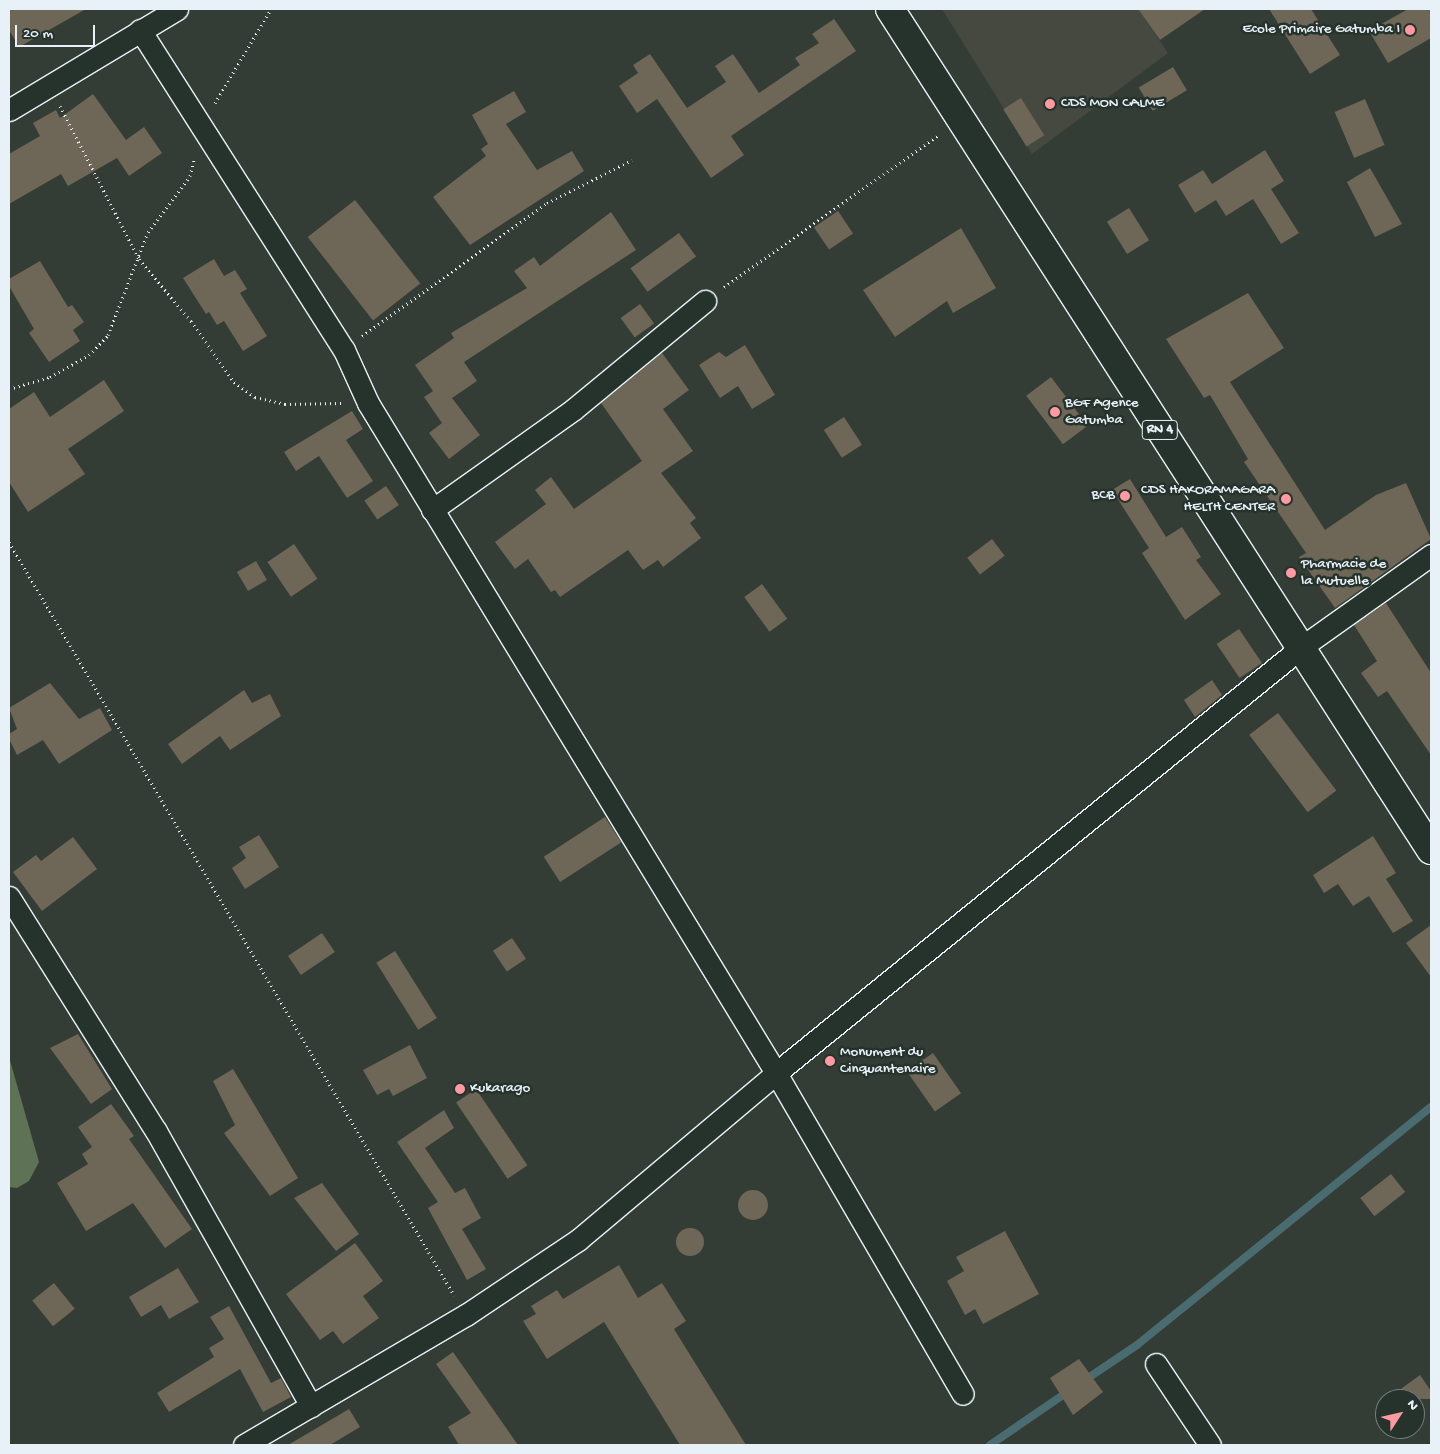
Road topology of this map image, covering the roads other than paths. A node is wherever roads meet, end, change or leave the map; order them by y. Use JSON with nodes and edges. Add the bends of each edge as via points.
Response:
{"nodes":[{"id":1,"x":177,"y":9,"type":"edge"},
{"id":2,"x":890,"y":9,"type":"edge"},
{"id":3,"x":140,"y":30,"type":"junction"},
{"id":4,"x":9,"y":110,"type":"edge"},
{"id":5,"x":705,"y":301,"type":"road end"},
{"id":6,"x":432,"y":510,"type":"junction"},
{"id":7,"x":1431,"y":555,"type":"edge"},
{"id":8,"x":1303,"y":646,"type":"junction"},
{"id":9,"x":1431,"y":850,"type":"edge"},
{"id":10,"x":9,"y":896,"type":"edge"},
{"id":11,"x":776,"y":1073,"type":"junction"},
{"id":12,"x":1156,"y":1364,"type":"dead end"},
{"id":13,"x":963,"y":1394,"type":"dead end"},
{"id":14,"x":311,"y":1406,"type":"junction"},
{"id":15,"x":244,"y":1445,"type":"edge"},
{"id":16,"x":1210,"y":1445,"type":"edge"}],
"edges":[{"from":1,"to":3,"type":"street"},
{"from":2,"to":8,"type":"main road","number":"RN 4","via":[[970,140]]},
{"from":3,"to":4,"type":"street"},
{"from":3,"to":6,"type":"street","via":[[344,350],[368,403]]},
{"from":5,"to":6,"type":"street","via":[[574,409]]},
{"from":6,"to":11,"type":"street"},
{"from":7,"to":8,"type":"street"},
{"from":8,"to":9,"type":"main road","number":"RN 4"},
{"from":8,"to":11,"type":"street"},
{"from":10,"to":14,"type":"street","via":[[156,1131]]},
{"from":11,"to":13,"type":"street"},
{"from":11,"to":14,"type":"street","via":[[578,1240],[466,1315]]},
{"from":12,"to":16,"type":"street"},
{"from":14,"to":15,"type":"street"}]}
